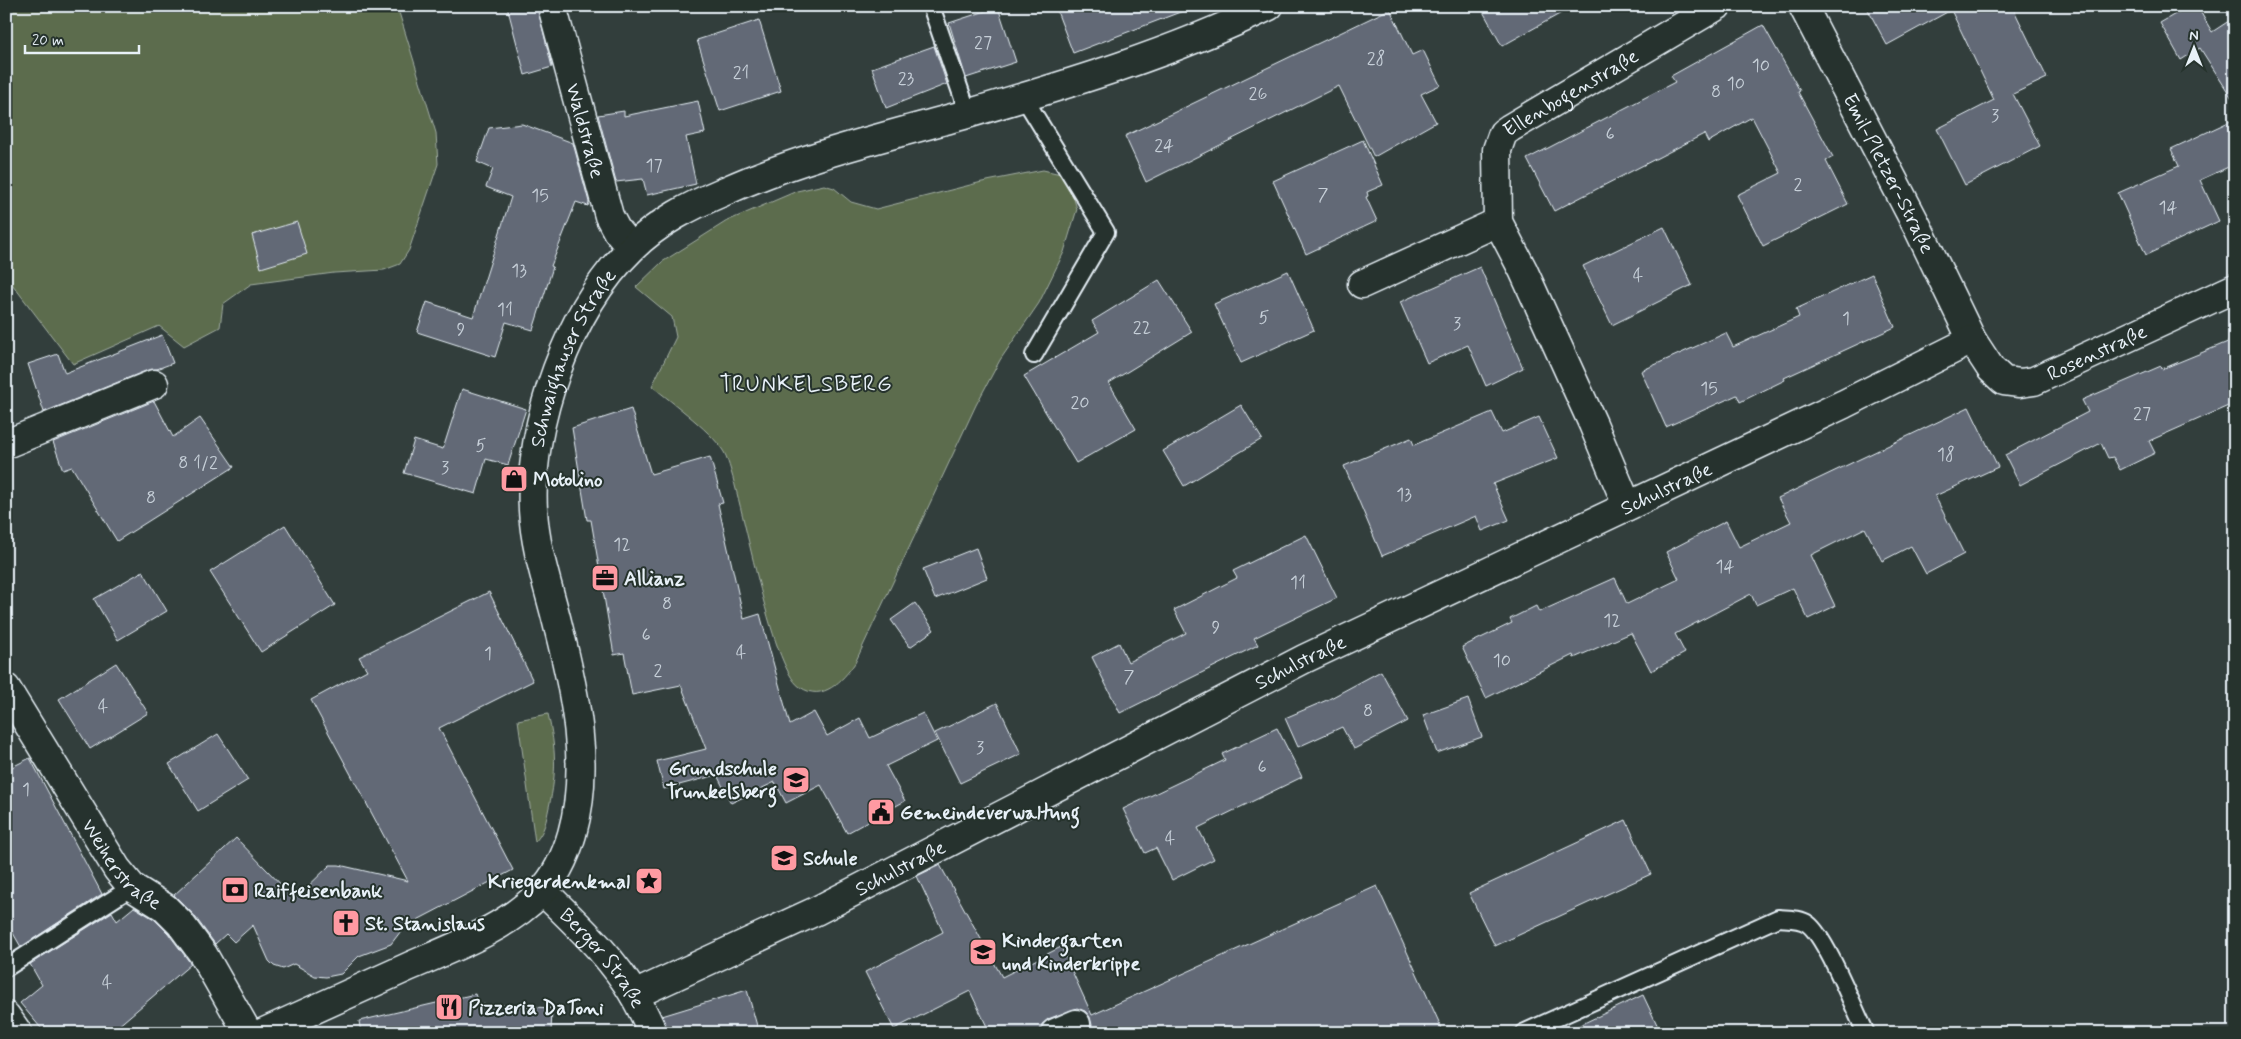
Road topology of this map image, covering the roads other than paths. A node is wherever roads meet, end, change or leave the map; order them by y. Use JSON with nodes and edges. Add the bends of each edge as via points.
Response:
{"nodes":[{"id":1,"x":552,"y":6,"type":"edge"},
{"id":2,"x":931,"y":6,"type":"edge"},
{"id":3,"x":1269,"y":6,"type":"edge"},
{"id":4,"x":1716,"y":6,"type":"edge"},
{"id":5,"x":1803,"y":6,"type":"edge"},
{"id":6,"x":1023,"y":96,"type":"junction"},
{"id":7,"x":968,"y":113,"type":"junction"},
{"id":8,"x":1498,"y":222,"type":"junction"},
{"id":9,"x":631,"y":248,"type":"junction"},
{"id":10,"x":1362,"y":284,"type":"dead end"},
{"id":11,"x":2235,"y":288,"type":"edge"},
{"id":12,"x":1972,"y":340,"type":"junction"},
{"id":13,"x":1034,"y":355,"type":"dead end"},
{"id":14,"x":154,"y":384,"type":"dead end"},
{"id":15,"x":6,"y":444,"type":"edge"},
{"id":16,"x":1627,"y":505,"type":"junction"},
{"id":17,"x":6,"y":688,"type":"edge"},
{"id":18,"x":132,"y":887,"type":"junction"},
{"id":19,"x":543,"y":891,"type":"junction"},
{"id":20,"x":6,"y":968,"type":"edge"},
{"id":21,"x":634,"y":995,"type":"junction"},
{"id":22,"x":6,"y":1016,"type":"edge"},
{"id":23,"x":18,"y":1033,"type":"edge"},
{"id":24,"x":248,"y":1033,"type":"edge"},
{"id":25,"x":262,"y":1033,"type":"edge"},
{"id":26,"x":653,"y":1033,"type":"edge"},
{"id":27,"x":1523,"y":1033,"type":"edge"},
{"id":28,"x":1866,"y":1033,"type":"edge"}],
"edges":[{"from":1,"to":9,"type":"street","name":"Waldstraße","via":[[609,216]]},
{"from":2,"to":7,"type":"lane"},
{"from":3,"to":6,"type":"street","name":"Schwaighauser Straße","via":[[1144,57]]},
{"from":4,"to":8,"type":"street","name":"Ellenbogenstraße","via":[[1503,134],[1497,150]]},
{"from":5,"to":12,"type":"street","name":"Emil-Pletzer-Straße"},
{"from":6,"to":7,"type":"street","name":"Schwaighauser Straße"},
{"from":6,"to":13,"type":"lane","via":[[1106,232]]},
{"from":7,"to":9,"type":"street","name":"Schwaighauser Straße","via":[[824,153],[758,176],[702,201],[665,222]]},
{"from":8,"to":10,"type":"street"},
{"from":8,"to":16,"type":"street","name":"Ellenbogenstraße"},
{"from":9,"to":19,"type":"street","name":"Schwaighauser Straße","via":[[578,321],[554,374],[536,456],[533,510],[536,538],[577,716],[581,760],[581,792],[568,846]]},
{"from":11,"to":12,"type":"street","name":"Rosenstraße","via":[[2034,382],[2004,382]]},
{"from":12,"to":16,"type":"street","name":"Schulstraße","via":[[1844,404]]},
{"from":14,"to":15,"type":"street"},
{"from":16,"to":21,"type":"street","name":"Schulstraße","via":[[1304,659],[816,911]]},
{"from":17,"to":18,"type":"street","name":"Weiherstraße","via":[[117,869]]},
{"from":18,"to":20,"type":"lane"},
{"from":18,"to":24,"type":"street","name":"Weiherstraße","via":[[164,907],[180,923],[203,954]]},
{"from":19,"to":21,"type":"street","name":"Berger Straße","via":[[604,955]]},
{"from":19,"to":25,"type":"street","name":"Schwaighauser Straße","via":[[503,923]]},
{"from":21,"to":26,"type":"street","name":"Berger Straße"},
{"from":22,"to":23,"type":"street"},
{"from":27,"to":28,"type":"lane","via":[[1778,918],[1807,924],[1820,937]]}]}
